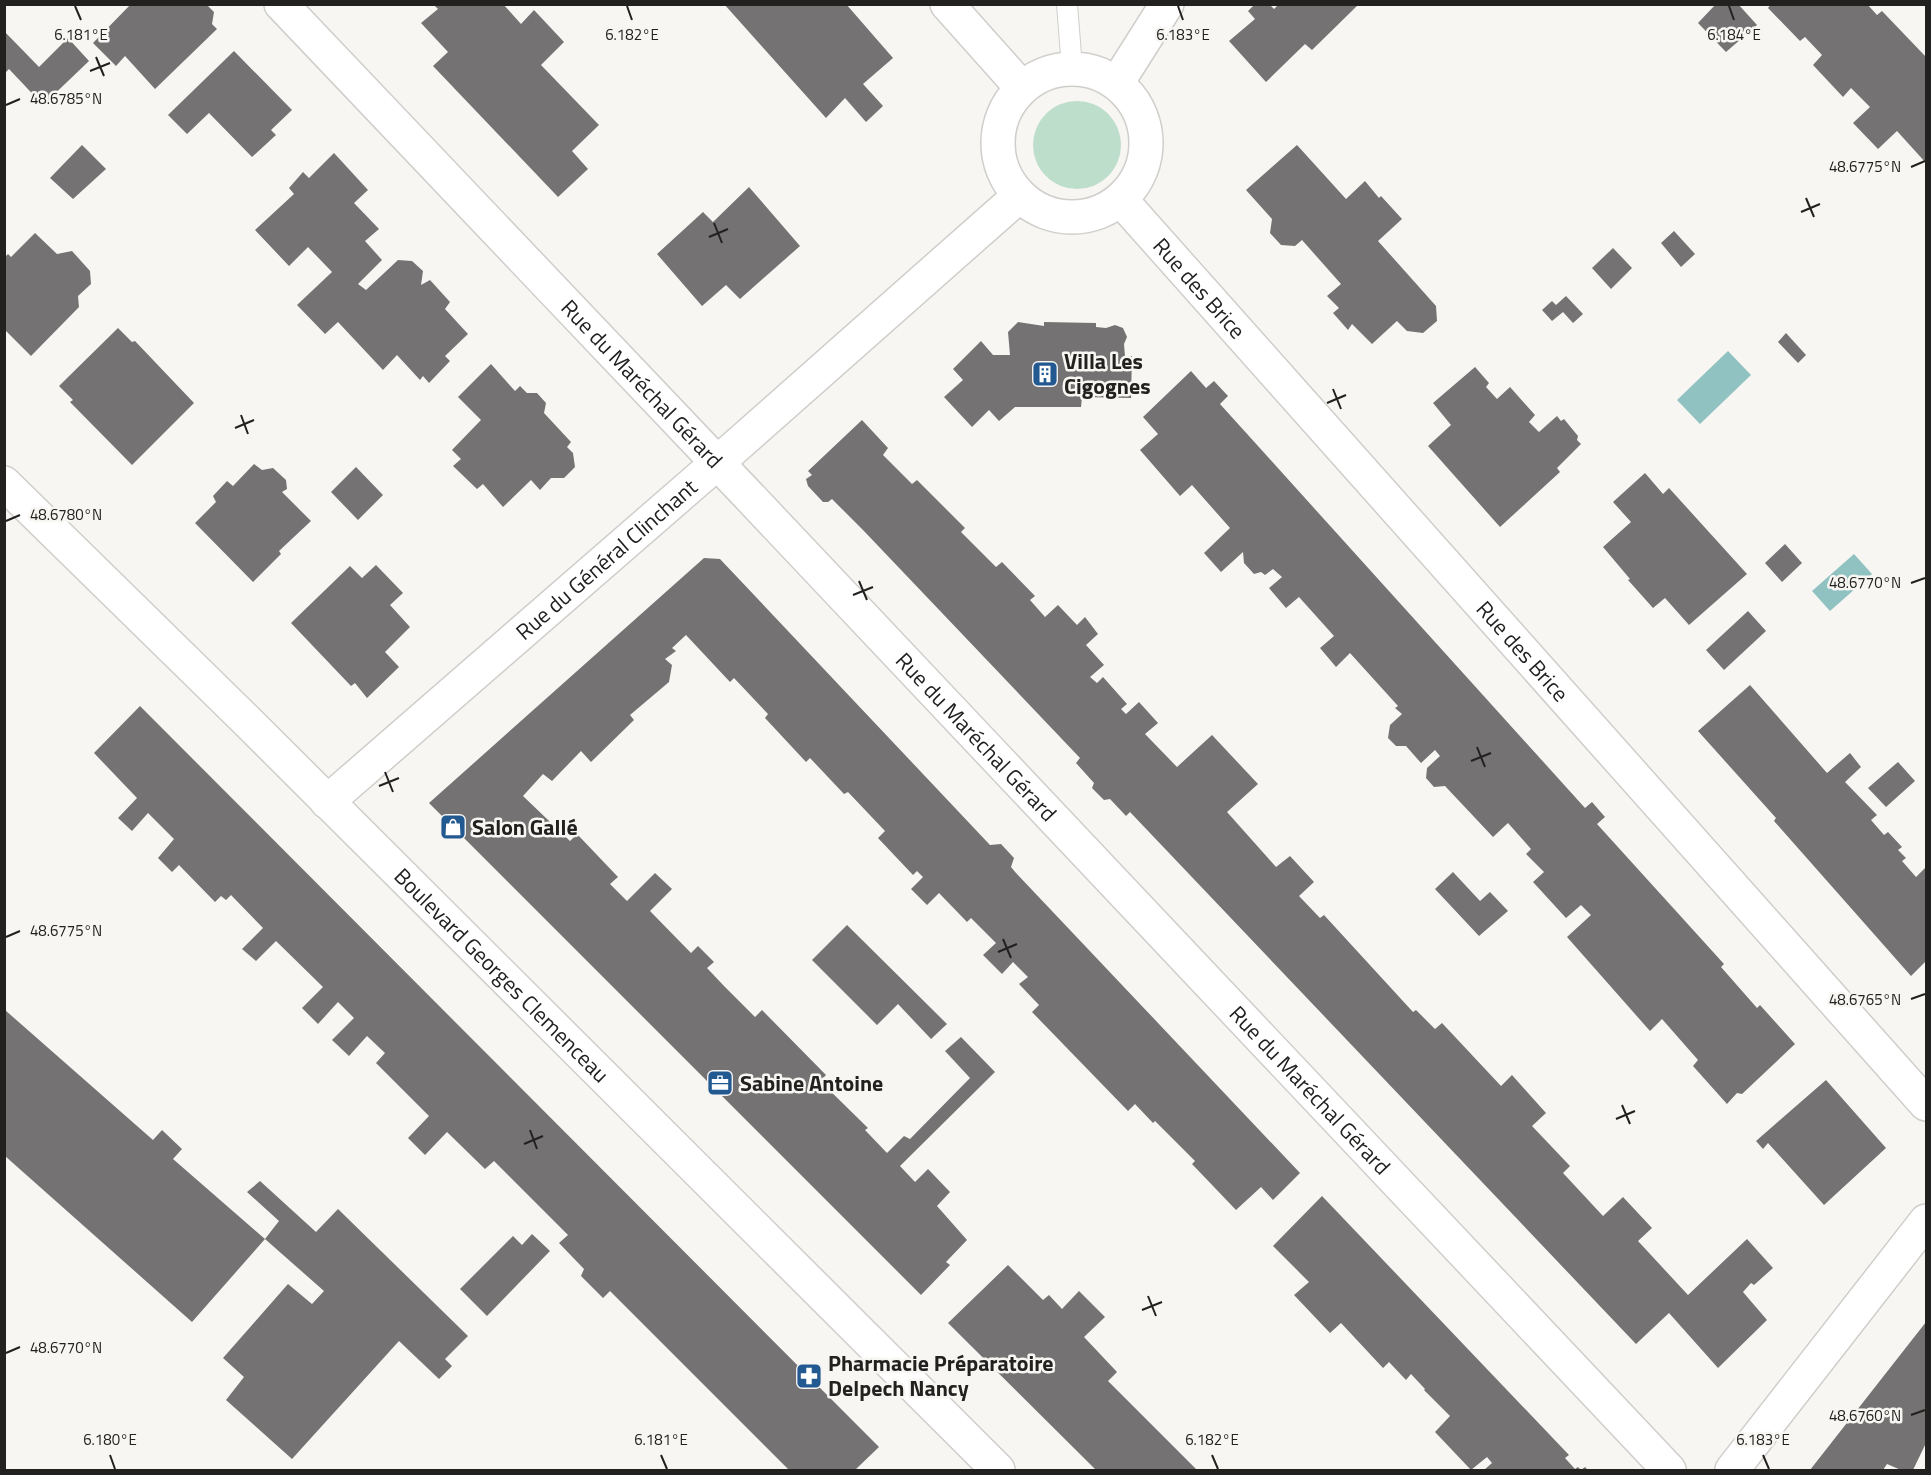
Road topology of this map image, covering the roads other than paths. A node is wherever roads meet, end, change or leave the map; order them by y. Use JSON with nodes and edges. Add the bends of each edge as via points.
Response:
{"nodes":[{"id":1,"x":280,"y":4,"type":"edge"},
{"id":2,"x":947,"y":4,"type":"edge"},
{"id":3,"x":1067,"y":4,"type":"edge"},
{"id":4,"x":1167,"y":4,"type":"edge"},
{"id":5,"x":1072,"y":68,"type":"junction"},
{"id":6,"x":1117,"y":83,"type":"junction"},
{"id":7,"x":1022,"y":88,"type":"junction"},
{"id":8,"x":1019,"y":196,"type":"junction"},
{"id":9,"x":1121,"y":200,"type":"junction"},
{"id":10,"x":717,"y":463,"type":"junction"},
{"id":11,"x":4,"y":483,"type":"edge"},
{"id":12,"x":327,"y":802,"type":"junction"},
{"id":13,"x":1926,"y":1104,"type":"edge"},
{"id":14,"x":1926,"y":1221,"type":"edge"},
{"id":15,"x":998,"y":1470,"type":"edge"},
{"id":16,"x":1670,"y":1470,"type":"edge"},
{"id":17,"x":1732,"y":1470,"type":"edge"}],
"edges":[{"from":1,"to":10,"type":"street","name":"Rue du Maréchal Gérard"},
{"from":2,"to":7,"type":"street"},
{"from":3,"to":5,"type":"lane"},
{"from":4,"to":6,"type":"street"},
{"from":5,"to":6,"type":"street","via":[[1095,72]]},
{"from":5,"to":7,"type":"street","via":[[1054,71]]},
{"from":6,"to":9,"type":"street","via":[[1139,108],[1147,140],[1141,174]]},
{"from":7,"to":8,"type":"street","via":[[1000,121],[998,142],[1000,162]]},
{"from":8,"to":9,"type":"street","via":[[1042,212],[1069,218],[1096,214]]},
{"from":8,"to":10,"type":"street","name":"Rue du Général Clinchant"},
{"from":9,"to":13,"type":"street","name":"Rue des Brice"},
{"from":10,"to":12,"type":"street","name":"Rue du Général Clinchant"},
{"from":10,"to":16,"type":"street","name":"Rue du Maréchal Gérard"},
{"from":11,"to":12,"type":"street","name":"Boulevard Georges Clemenceau"},
{"from":12,"to":15,"type":"street","name":"Boulevard Georges Clemenceau"},
{"from":14,"to":17,"type":"street"}]}
